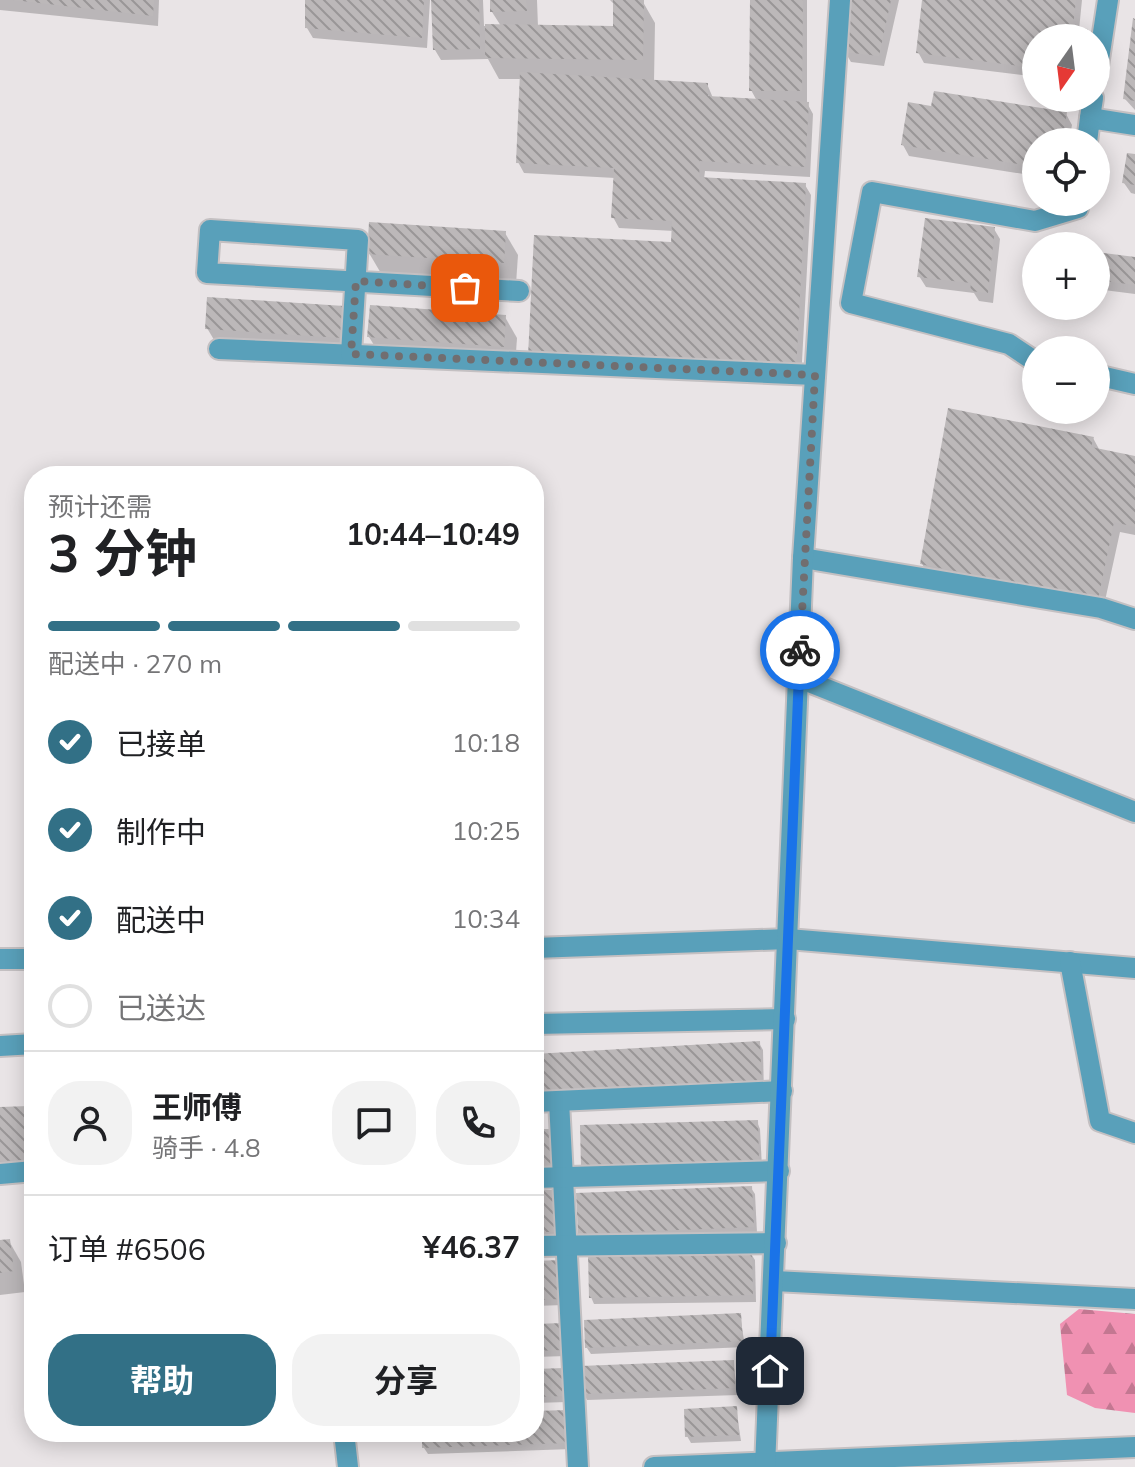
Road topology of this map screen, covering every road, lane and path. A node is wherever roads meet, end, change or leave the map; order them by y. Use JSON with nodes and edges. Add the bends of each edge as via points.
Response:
{"nodes":[{"id":1,"x":840,"y":0,"type":"edge"},
{"id":2,"x":1108,"y":0,"type":"edge"},
{"id":3,"x":1104,"y":24,"type":"edge"},
{"id":4,"x":1102,"y":112,"type":"edge"},
{"id":5,"x":1135,"y":125,"type":"edge"},
{"id":6,"x":1052,"y":216,"type":"edge"},
{"id":7,"x":356,"y":281,"type":"junction"},
{"id":8,"x":519,"y":291,"type":"dead end"},
{"id":9,"x":219,"y":349,"type":"dead end"},
{"id":10,"x":1022,"y":353,"type":"edge"},
{"id":11,"x":351,"y":354,"type":"junction"},
{"id":12,"x":815,"y":375,"type":"junction"},
{"id":13,"x":1110,"y":378,"type":"edge"},
{"id":14,"x":1135,"y":384,"type":"edge"},
{"id":15,"x":803,"y":558,"type":"junction"},
{"id":16,"x":1135,"y":619,"type":"edge"},
{"id":17,"x":799,"y":678,"type":"junction"},
{"id":18,"x":1135,"y":812,"type":"edge"},
{"id":19,"x":788,"y":939,"type":"junction"},
{"id":20,"x":544,"y":948,"type":"edge"},
{"id":21,"x":0,"y":959,"type":"edge"},
{"id":22,"x":24,"y":959,"type":"edge"},
{"id":23,"x":1070,"y":962,"type":"junction"},
{"id":24,"x":1135,"y":968,"type":"edge"},
{"id":25,"x":785,"y":1019,"type":"junction"},
{"id":26,"x":544,"y":1024,"type":"edge"},
{"id":27,"x":24,"y":1045,"type":"edge"},
{"id":28,"x":0,"y":1046,"type":"edge"},
{"id":29,"x":782,"y":1091,"type":"junction"},
{"id":30,"x":559,"y":1101,"type":"junction"},
{"id":31,"x":544,"y":1102,"type":"edge"},
{"id":32,"x":1135,"y":1133,"type":"edge"},
{"id":33,"x":779,"y":1171,"type":"junction"},
{"id":34,"x":24,"y":1172,"type":"edge"},
{"id":35,"x":0,"y":1174,"type":"edge"},
{"id":36,"x":563,"y":1177,"type":"junction"},
{"id":37,"x":544,"y":1178,"type":"edge"},
{"id":38,"x":776,"y":1243,"type":"junction"},
{"id":39,"x":544,"y":1246,"type":"edge"},
{"id":40,"x":566,"y":1246,"type":"junction"},
{"id":41,"x":774,"y":1281,"type":"junction"},
{"id":42,"x":1135,"y":1299,"type":"edge"},
{"id":43,"x":345,"y":1442,"type":"edge"},
{"id":44,"x":1129,"y":1454,"type":"edge"},
{"id":45,"x":765,"y":1464,"type":"edge"},
{"id":46,"x":348,"y":1467,"type":"edge"},
{"id":47,"x":578,"y":1467,"type":"edge"},
{"id":48,"x":654,"y":1467,"type":"edge"}],
"edges":[{"from":1,"to":12,"type":"street"},
{"from":2,"to":3,"type":"street"},
{"from":4,"to":5,"type":"street"},
{"from":6,"to":10,"type":"street","via":[[1035,221],[872,192],[851,303],[1009,344]]},
{"from":7,"to":7,"type":"street","via":[[358,240],[210,230],[207,273]]},
{"from":7,"to":8,"type":"street"},
{"from":7,"to":11,"type":"street"},
{"from":9,"to":11,"type":"street"},
{"from":11,"to":12,"type":"street"},
{"from":12,"to":15,"type":"street"},
{"from":13,"to":14,"type":"street"},
{"from":15,"to":16,"type":"street","via":[[1101,608]]},
{"from":15,"to":17,"type":"street"},
{"from":17,"to":18,"type":"street"},
{"from":17,"to":19,"type":"street"},
{"from":19,"to":20,"type":"street"},
{"from":19,"to":23,"type":"street"},
{"from":19,"to":25,"type":"street"},
{"from":21,"to":22,"type":"street"},
{"from":23,"to":24,"type":"street"},
{"from":23,"to":32,"type":"street","via":[[1100,1121]]},
{"from":25,"to":26,"type":"street"},
{"from":25,"to":29,"type":"street"},
{"from":27,"to":28,"type":"street"},
{"from":29,"to":30,"type":"street"},
{"from":29,"to":33,"type":"street"},
{"from":30,"to":31,"type":"street"},
{"from":30,"to":36,"type":"street"},
{"from":33,"to":36,"type":"street"},
{"from":33,"to":38,"type":"street"},
{"from":34,"to":35,"type":"street"},
{"from":36,"to":37,"type":"street"},
{"from":36,"to":40,"type":"street"},
{"from":38,"to":40,"type":"street"},
{"from":38,"to":41,"type":"street"},
{"from":39,"to":40,"type":"street"},
{"from":40,"to":47,"type":"street"},
{"from":41,"to":42,"type":"street"},
{"from":41,"to":45,"type":"street"},
{"from":43,"to":46,"type":"street"},
{"from":44,"to":45,"type":"street"},
{"from":45,"to":48,"type":"street"}]}
